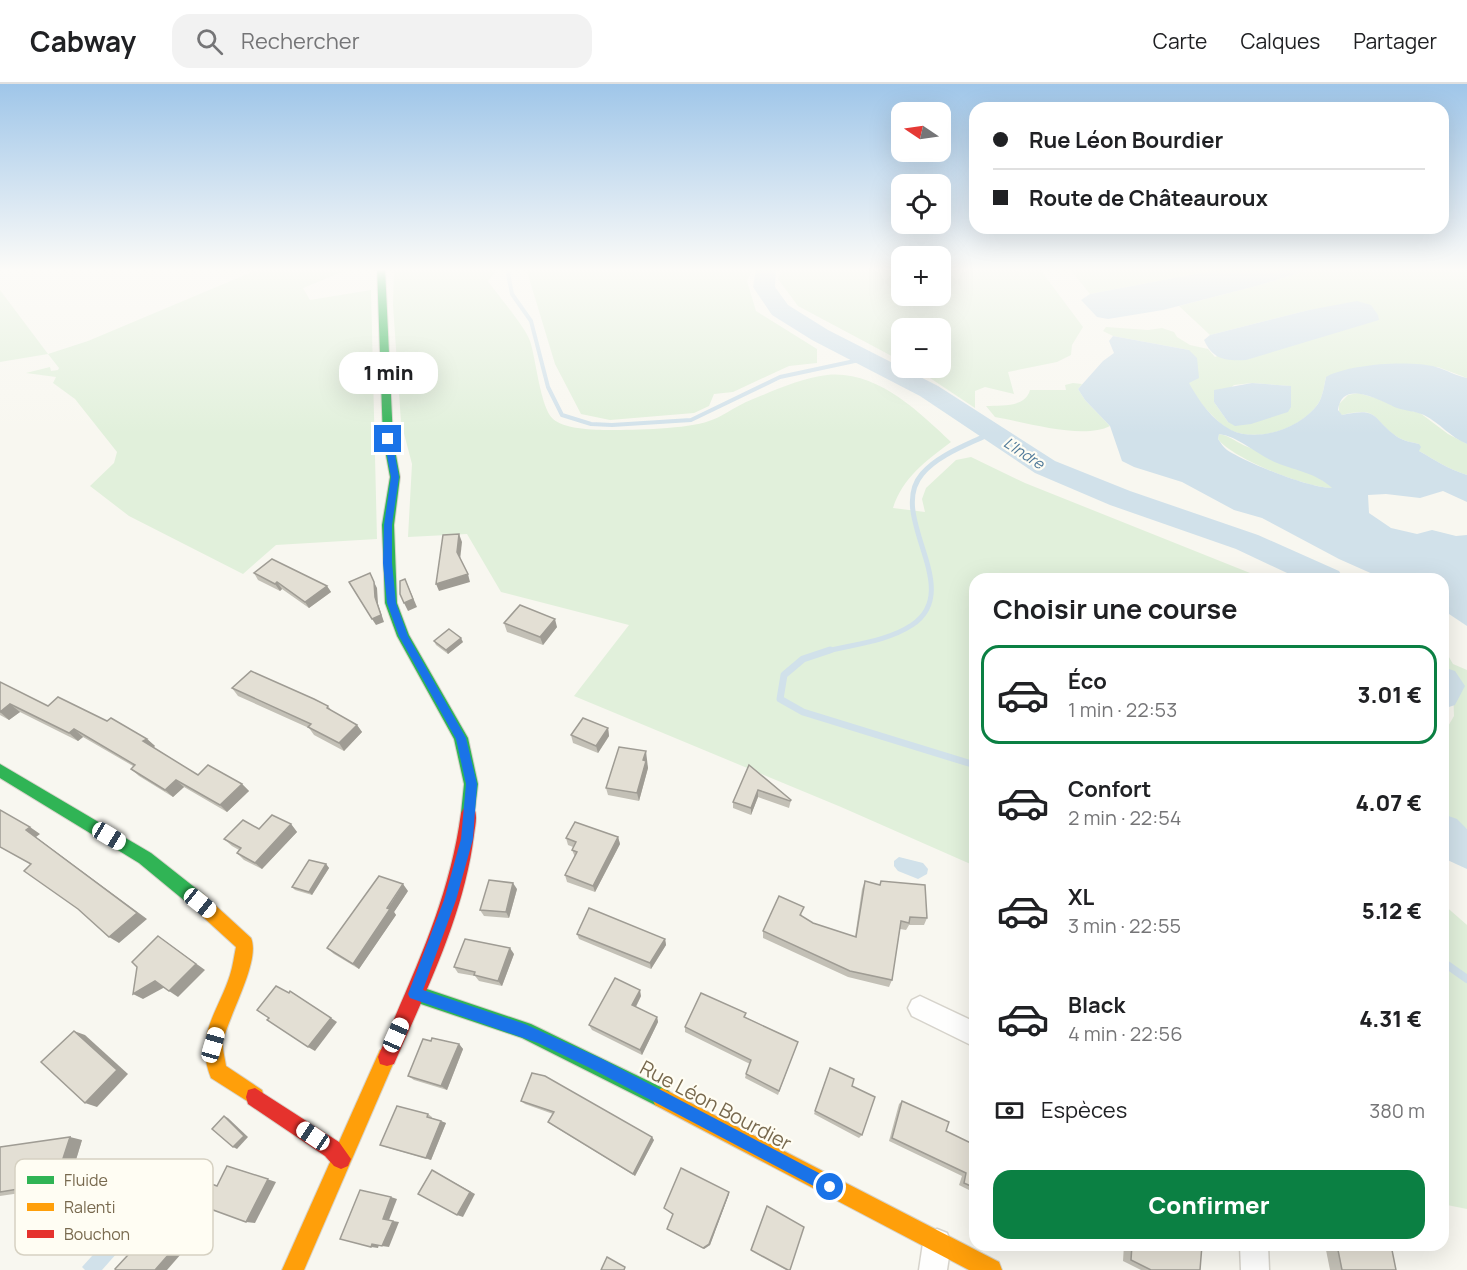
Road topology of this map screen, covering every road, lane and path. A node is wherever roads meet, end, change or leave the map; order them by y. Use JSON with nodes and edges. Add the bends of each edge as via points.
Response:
{"nodes":[{"id":1,"x":383,"y":323,"type":"edge"},
{"id":2,"x":0,"y":770,"type":"edge"},
{"id":3,"x":415,"y":994,"type":"junction"},
{"id":4,"x":920,"y":1008,"type":"dead end"},
{"id":5,"x":969,"y":1032,"type":"edge"},
{"id":6,"x":342,"y":1159,"type":"junction"},
{"id":7,"x":1254,"y":1251,"type":"edge"},
{"id":8,"x":935,"y":1257,"type":"edge"},
{"id":9,"x":293,"y":1270,"type":"edge"},
{"id":10,"x":991,"y":1270,"type":"edge"},
{"id":11,"x":1255,"y":1270,"type":"edge"}],
"edges":[{"from":1,"to":3,"type":"street","via":[[388,439],[395,477],[388,525],[392,603],[404,636],[461,738],[471,784],[467,839],[450,900]]},
{"from":2,"to":6,"type":"street","via":[[145,858],[245,944],[239,976],[213,1045],[218,1071]]},
{"from":3,"to":6,"type":"street"},
{"from":3,"to":8,"type":"street","name":"Rue Léon Bourdier","via":[[525,1030],[597,1064]]},
{"from":4,"to":5,"type":"street"},
{"from":6,"to":9,"type":"street"},
{"from":7,"to":11,"type":"street"},
{"from":8,"to":10,"type":"street","name":"Rue Léon Bourdier"}]}
